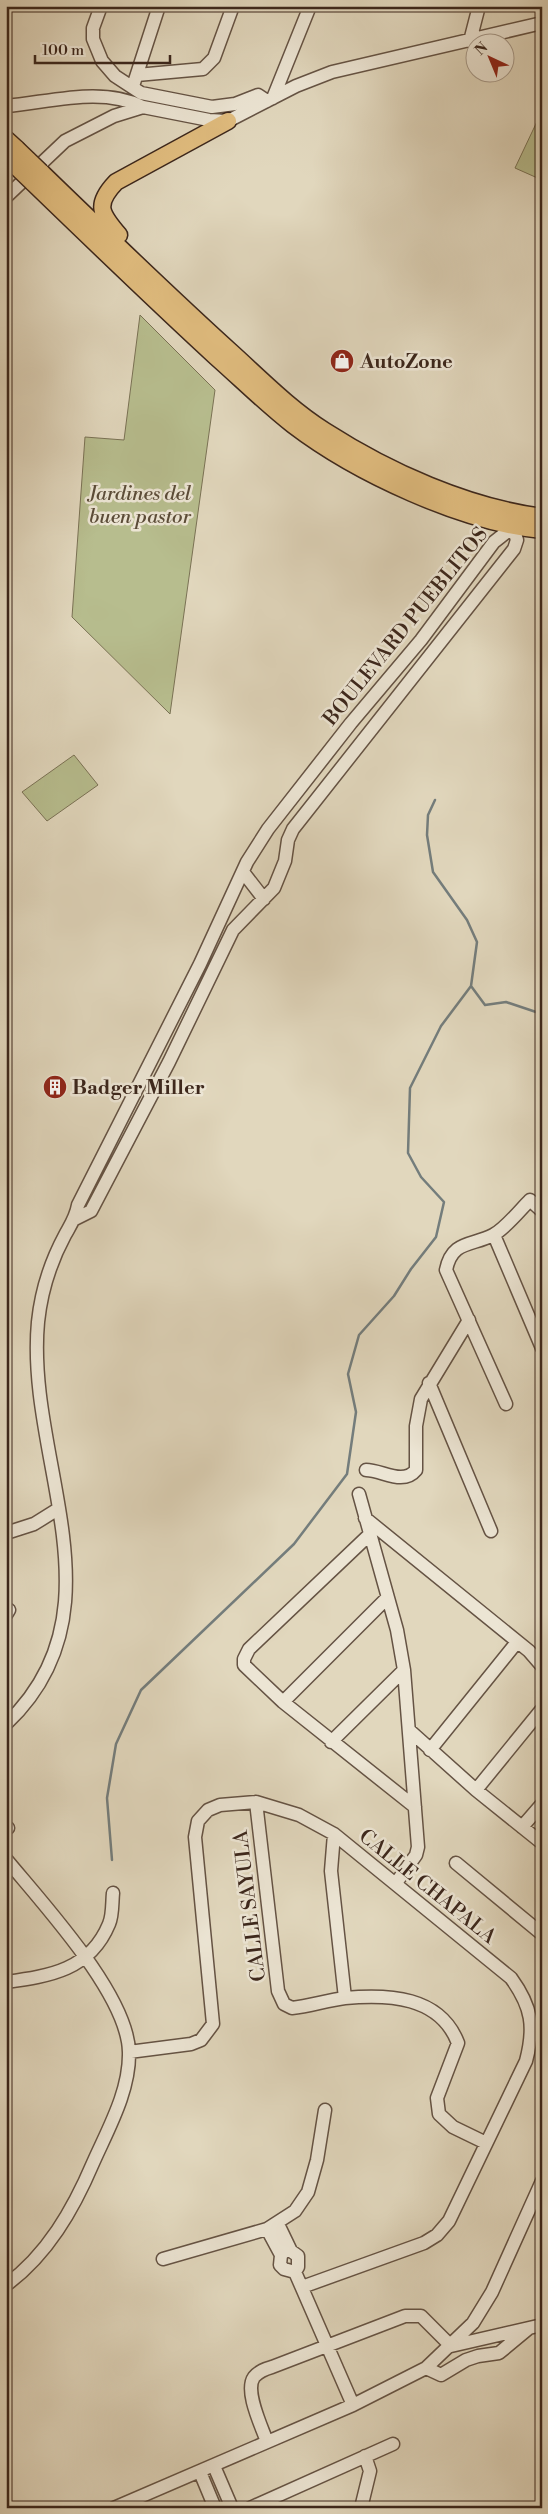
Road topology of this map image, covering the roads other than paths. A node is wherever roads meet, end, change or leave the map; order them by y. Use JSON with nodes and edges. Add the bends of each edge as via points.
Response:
{"nodes":[{"id":1,"x":101,"y":6,"type":"edge"},
{"id":2,"x":159,"y":6,"type":"edge"},
{"id":3,"x":232,"y":6,"type":"edge"},
{"id":4,"x":310,"y":6,"type":"edge"},
{"id":5,"x":479,"y":6,"type":"edge"},
{"id":6,"x":542,"y":23,"type":"edge"},
{"id":7,"x":472,"y":32,"type":"edge"},
{"id":8,"x":506,"y":32,"type":"edge"},
{"id":9,"x":466,"y":42,"type":"edge"},
{"id":10,"x":135,"y":82,"type":"junction"},
{"id":11,"x":270,"y":99,"type":"junction"},
{"id":12,"x":6,"y":106,"type":"edge"},
{"id":13,"x":143,"y":107,"type":"junction"},
{"id":14,"x":228,"y":121,"type":"junction"},
{"id":15,"x":10,"y":151,"type":"edge"},
{"id":16,"x":36,"y":177,"type":"junction"},
{"id":17,"x":6,"y":197,"type":"edge"},
{"id":18,"x":169,"y":294,"type":"junction"},
{"id":19,"x":497,"y":508,"type":"junction"},
{"id":20,"x":541,"y":521,"type":"edge"},
{"id":21,"x":513,"y":527,"type":"junction"},
{"id":22,"x":421,"y":640,"type":"junction"},
{"id":23,"x":433,"y":650,"type":"junction"},
{"id":24,"x":391,"y":676,"type":"junction"},
{"id":25,"x":405,"y":685,"type":"junction"},
{"id":26,"x":243,"y":872,"type":"junction"},
{"id":27,"x":264,"y":899,"type":"junction"},
{"id":28,"x":154,"y":1055,"type":"junction"},
{"id":29,"x":169,"y":1062,"type":"junction"},
{"id":30,"x":542,"y":1211,"type":"edge"},
{"id":31,"x":75,"y":1219,"type":"junction"},
{"id":32,"x":494,"y":1235,"type":"junction"},
{"id":33,"x":469,"y":1320,"type":"junction"},
{"id":34,"x":542,"y":1348,"type":"edge"},
{"id":35,"x":429,"y":1383,"type":"junction"},
{"id":36,"x":506,"y":1404,"type":"dead end"},
{"id":37,"x":366,"y":1470,"type":"dead end"},
{"id":38,"x":359,"y":1494,"type":"dead end"},
{"id":39,"x":58,"y":1509,"type":"junction"},
{"id":40,"x":365,"y":1518,"type":"junction"},
{"id":41,"x":491,"y":1531,"type":"dead end"},
{"id":42,"x":6,"y":1533,"type":"edge"},
{"id":43,"x":369,"y":1535,"type":"junction"},
{"id":44,"x":387,"y":1598,"type":"junction"},
{"id":45,"x":517,"y":1642,"type":"junction"},
{"id":46,"x":542,"y":1666,"type":"edge"},
{"id":47,"x":404,"y":1670,"type":"junction"},
{"id":48,"x":283,"y":1702,"type":"junction"},
{"id":49,"x":542,"y":1709,"type":"edge"},
{"id":50,"x":6,"y":1724,"type":"edge"},
{"id":51,"x":409,"y":1730,"type":"junction"},
{"id":52,"x":331,"y":1742,"type":"junction"},
{"id":53,"x":430,"y":1750,"type":"junction"},
{"id":54,"x":476,"y":1790,"type":"junction"},
{"id":55,"x":256,"y":1802,"type":"junction"},
{"id":56,"x":542,"y":1804,"type":"edge"},
{"id":57,"x":415,"y":1807,"type":"junction"},
{"id":58,"x":522,"y":1827,"type":"junction"},
{"id":59,"x":334,"y":1834,"type":"junction"},
{"id":60,"x":542,"y":1843,"type":"edge"},
{"id":61,"x":6,"y":1859,"type":"edge"},
{"id":62,"x":456,"y":1863,"type":"dead end"},
{"id":63,"x":396,"y":1883,"type":"junction"},
{"id":64,"x":113,"y":1893,"type":"dead end"},
{"id":65,"x":542,"y":1934,"type":"edge"},
{"id":66,"x":85,"y":1958,"type":"junction"},
{"id":67,"x":6,"y":1982,"type":"edge"},
{"id":68,"x":345,"y":1998,"type":"junction"},
{"id":69,"x":129,"y":2052,"type":"junction"},
{"id":70,"x":325,"y":2110,"type":"dead end"},
{"id":71,"x":486,"y":2143,"type":"junction"},
{"id":72,"x":542,"y":2181,"type":"edge"},
{"id":73,"x":273,"y":2226,"type":"junction"},
{"id":74,"x":163,"y":2259,"type":"dead end"},
{"id":75,"x":6,"y":2285,"type":"edge"},
{"id":76,"x":302,"y":2287,"type":"junction"},
{"id":77,"x":536,"y":2326,"type":"edge"},
{"id":78,"x":327,"y":2345,"type":"junction"},
{"id":79,"x":451,"y":2346,"type":"junction"},
{"id":80,"x":426,"y":2368,"type":"junction"},
{"id":81,"x":352,"y":2406,"type":"junction"},
{"id":82,"x":267,"y":2442,"type":"junction"},
{"id":83,"x":393,"y":2444,"type":"dead end"},
{"id":84,"x":365,"y":2456,"type":"junction"},
{"id":85,"x":214,"y":2466,"type":"junction"},
{"id":86,"x":200,"y":2472,"type":"junction"},
{"id":87,"x":114,"y":2508,"type":"edge"},
{"id":88,"x":215,"y":2508,"type":"edge"},
{"id":89,"x":232,"y":2508,"type":"edge"},
{"id":90,"x":250,"y":2508,"type":"edge"},
{"id":91,"x":361,"y":2508,"type":"edge"}],
"edges":[{"from":1,"to":10,"type":"street","via":[[93,28],[93,39],[102,61],[115,76]]},
{"from":2,"to":10,"type":"street"},
{"from":3,"to":10,"type":"street","via":[[214,58],[203,69]]},
{"from":4,"to":11,"type":"street"},
{"from":5,"to":7,"type":"street"},
{"from":6,"to":8,"type":"street"},
{"from":9,"to":11,"type":"street","via":[[332,72]]},
{"from":10,"to":11,"type":"street","via":[[141,93],[212,107],[235,104],[258,95]]},
{"from":11,"to":14,"type":"street"},
{"from":12,"to":13,"type":"street","via":[[107,96],[129,100]]},
{"from":13,"to":14,"type":"street"},
{"from":13,"to":17,"type":"street","via":[[114,116],[65,141]]},
{"from":14,"to":18,"type":"main road","via":[[116,182],[104,195],[104,217]]},
{"from":15,"to":16,"type":"main road","bridge":true},
{"from":16,"to":18,"type":"main road"},
{"from":16,"to":21,"type":"main road","via":[[167,312],[293,425],[340,455],[406,489],[459,511]]},
{"from":18,"to":19,"type":"main road","via":[[286,402],[325,431],[463,500]]},
{"from":19,"to":20,"type":"main road"},
{"from":19,"to":21,"type":"main road"},
{"from":20,"to":21,"type":"main road"},
{"from":21,"to":22,"type":"street","name":"BOULEVARD PUEBLITOS","via":[[494,542]]},
{"from":21,"to":23,"type":"street","name":"BOULEVARD PUEBLITOS","via":[[517,540],[514,549]]},
{"from":22,"to":23,"type":"street","via":[[422,652]]},
{"from":22,"to":24,"type":"street","name":"BOULEVARD PUEBLITOS"},
{"from":23,"to":25,"type":"street","name":"BOULEVARD PUEBLITOS"},
{"from":24,"to":25,"type":"street","via":[[400,676]]},
{"from":24,"to":26,"type":"street","name":"BOULEVARD PUEBLITOS","via":[[283,808]]},
{"from":25,"to":27,"type":"street","name":"BOULEVARD PUEBLITOS","via":[[293,829],[279,877]]},
{"from":26,"to":27,"type":"street"},
{"from":26,"to":28,"type":"street","name":"BOULEVARD PUEBLITOS"},
{"from":27,"to":29,"type":"street","name":"BOULEVARD PUEBLITOS","via":[[233,930]]},
{"from":28,"to":29,"type":"street"},
{"from":28,"to":31,"type":"street","name":"BOULEVARD PUEBLITOS","via":[[78,1204]]},
{"from":29,"to":31,"type":"street","name":"BOULEVARD PUEBLITOS","via":[[91,1211]]},
{"from":30,"to":32,"type":"street","via":[[530,1200]]},
{"from":31,"to":39,"type":"street","name":"BOULEVARD PUEBLITOS","via":[[51,1268],[38,1321],[40,1404]]},
{"from":32,"to":33,"type":"street","via":[[459,1247],[448,1262],[446,1270]]},
{"from":32,"to":34,"type":"street"},
{"from":33,"to":35,"type":"street"},
{"from":33,"to":36,"type":"street"},
{"from":35,"to":37,"type":"street","via":[[421,1399],[416,1426],[416,1470],[407,1477],[386,1476]]},
{"from":35,"to":41,"type":"street"},
{"from":38,"to":40,"type":"street"},
{"from":39,"to":42,"type":"street","via":[[34,1524]]},
{"from":39,"to":50,"type":"street","name":"BOULEVARD PUEBLITOS","via":[[67,1584],[63,1625],[41,1680],[31,1697]]},
{"from":40,"to":43,"type":"street"},
{"from":40,"to":45,"type":"street"},
{"from":43,"to":44,"type":"street"},
{"from":43,"to":48,"type":"street","via":[[249,1650],[244,1659],[249,1671]]},
{"from":44,"to":47,"type":"street"},
{"from":44,"to":48,"type":"street"},
{"from":45,"to":46,"type":"street","via":[[530,1651]]},
{"from":45,"to":53,"type":"street"},
{"from":47,"to":51,"type":"street"},
{"from":47,"to":52,"type":"street"},
{"from":48,"to":52,"type":"street"},
{"from":49,"to":54,"type":"street"},
{"from":51,"to":53,"type":"street"},
{"from":51,"to":57,"type":"street"},
{"from":52,"to":57,"type":"street"},
{"from":53,"to":54,"type":"street"},
{"from":54,"to":58,"type":"street"},
{"from":55,"to":59,"type":"street","name":"CALLE CHAPALA","via":[[299,1815]]},
{"from":55,"to":68,"type":"street","name":"CALLE SAYULA","via":[[278,1991],[284,2004],[292,2008]]},
{"from":55,"to":69,"type":"street","name":"CALLE CHAPALA","via":[[220,1805],[208,1810],[198,1821],[195,1837],[214,2013],[210,2031],[191,2044]]},
{"from":56,"to":58,"type":"street"},
{"from":57,"to":63,"type":"street","via":[[416,1855]]},
{"from":58,"to":60,"type":"street"},
{"from":59,"to":63,"type":"street","name":"CALLE CHAPALA"},
{"from":59,"to":68,"type":"street","via":[[331,1871]]},
{"from":61,"to":66,"type":"street"},
{"from":62,"to":65,"type":"street"},
{"from":63,"to":71,"type":"street","name":"CALLE CHAPALA","via":[[511,1978],[529,2010],[532,2031],[526,2061]]},
{"from":64,"to":66,"type":"street","via":[[110,1923]]},
{"from":66,"to":67,"type":"street","via":[[67,1970]]},
{"from":66,"to":69,"type":"street","via":[[111,1995],[124,2024]]},
{"from":68,"to":71,"type":"street","via":[[400,1997],[414,2000],[446,2023],[458,2043],[437,2098],[439,2114],[453,2127]]},
{"from":69,"to":75,"type":"street","via":[[127,2076],[119,2104],[84,2186],[46,2247],[25,2272]]},
{"from":70,"to":73,"type":"street","via":[[308,2192],[295,2211]]},
{"from":71,"to":76,"type":"street","name":"CALLE CHAPALA","via":[[456,2210],[437,2235],[424,2243]]},
{"from":72,"to":79,"type":"street","via":[[492,2292],[473,2323]]},
{"from":73,"to":74,"type":"street"},
{"from":73,"to":76,"type":"street","via":[[286,2252],[280,2265],[295,2272]]},
{"from":76,"to":78,"type":"street"},
{"from":77,"to":79,"type":"street"},
{"from":77,"to":80,"type":"street","via":[[499,2353],[466,2360],[442,2375]]},
{"from":78,"to":79,"type":"street","via":[[413,2315],[421,2316]]},
{"from":78,"to":81,"type":"street"},
{"from":78,"to":82,"type":"street","via":[[260,2372],[253,2378],[250,2387],[252,2397]]},
{"from":79,"to":80,"type":"street"},
{"from":80,"to":81,"type":"street"},
{"from":81,"to":82,"type":"street"},
{"from":82,"to":85,"type":"street"},
{"from":83,"to":84,"type":"street"},
{"from":84,"to":90,"type":"street"},
{"from":84,"to":91,"type":"street","via":[[370,2470]]},
{"from":85,"to":86,"type":"street"},
{"from":85,"to":89,"type":"street"},
{"from":86,"to":87,"type":"street"},
{"from":86,"to":88,"type":"street"}]}
